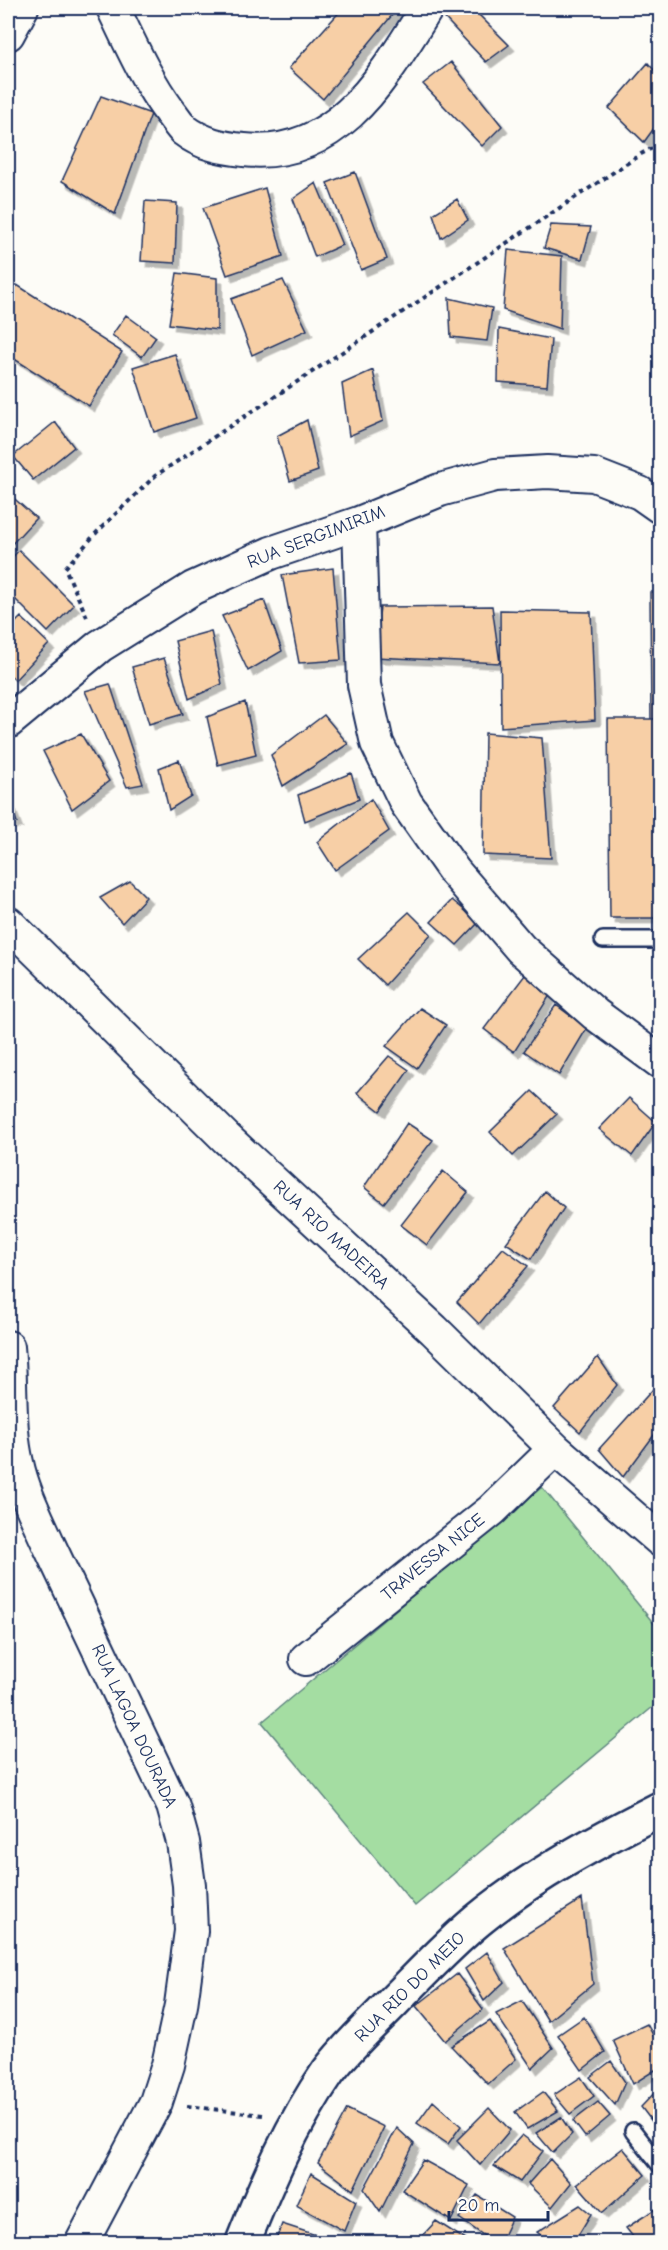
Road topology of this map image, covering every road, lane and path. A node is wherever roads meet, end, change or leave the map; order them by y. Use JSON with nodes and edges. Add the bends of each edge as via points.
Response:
{"nodes":[{"id":1,"x":22,"y":8,"type":"edge"},
{"id":2,"x":113,"y":8,"type":"edge"},
{"id":3,"x":427,"y":8,"type":"edge"},
{"id":4,"x":8,"y":34,"type":"edge"},
{"id":5,"x":660,"y":144,"type":"edge"},
{"id":6,"x":660,"y":507,"type":"edge"},
{"id":7,"x":359,"y":523,"type":"junction"},
{"id":8,"x":100,"y":646,"type":"junction"},
{"id":9,"x":8,"y":722,"type":"edge"},
{"id":10,"x":8,"y":923,"type":"edge"},
{"id":11,"x":603,"y":940,"type":"dead end"},
{"id":12,"x":660,"y":940,"type":"edge"},
{"id":13,"x":660,"y":1062,"type":"edge"},
{"id":14,"x":8,"y":1347,"type":"edge"},
{"id":15,"x":555,"y":1449,"type":"junction"},
{"id":16,"x":660,"y":1540,"type":"edge"},
{"id":17,"x":306,"y":1659,"type":"dead end"},
{"id":18,"x":660,"y":1809,"type":"edge"},
{"id":19,"x":156,"y":2102,"type":"junction"},
{"id":20,"x":300,"y":2119,"type":"junction"},
{"id":21,"x":633,"y":2131,"type":"dead end"},
{"id":22,"x":660,"y":2165,"type":"edge"},
{"id":23,"x":81,"y":2242,"type":"edge"},
{"id":24,"x":243,"y":2242,"type":"edge"}],
"edges":[{"from":1,"to":4,"type":"street"},
{"from":2,"to":3,"type":"street","via":[[161,100],[184,129],[206,143],[259,152],[298,146],[340,123],[381,80]]},
{"from":5,"to":8,"type":"path","via":[[155,476],[65,568]]},
{"from":6,"to":7,"type":"street","name":"RUA SERGIMIRIM","via":[[640,493],[594,475],[547,472],[495,475],[451,487]]},
{"from":7,"to":8,"type":"street","name":"RUA SERGIMIRIM","via":[[271,553],[193,588]]},
{"from":7,"to":13,"type":"street","via":[[364,685],[377,743],[406,803],[454,871],[521,949],[595,1014]]},
{"from":8,"to":9,"type":"street","name":"RUA SERGIMIRIM"},
{"from":10,"to":15,"type":"street","name":"RUA RIO MADEIRA","via":[[226,1138],[434,1330]]},
{"from":11,"to":12,"type":"lane"},
{"from":14,"to":19,"type":"street","name":"RUA LAGOA DOURADA","via":[[17,1462],[30,1502],[168,1796],[183,1842],[191,1931],[181,2005]]},
{"from":15,"to":16,"type":"street","name":"RUA RIO MADEIRA"},
{"from":15,"to":17,"type":"street","name":"TRAVESSA NICE","via":[[492,1510]]},
{"from":18,"to":20,"type":"main road","name":"RUA RIO DO MEIO","via":[[596,1841],[478,1920],[329,2071]]},
{"from":19,"to":20,"type":"path"},
{"from":19,"to":23,"type":"street","name":"RUA LAGOA DOURADA"},
{"from":20,"to":24,"type":"main road","name":"RUA RIO DO MEIO"},
{"from":21,"to":22,"type":"lane"}]}
